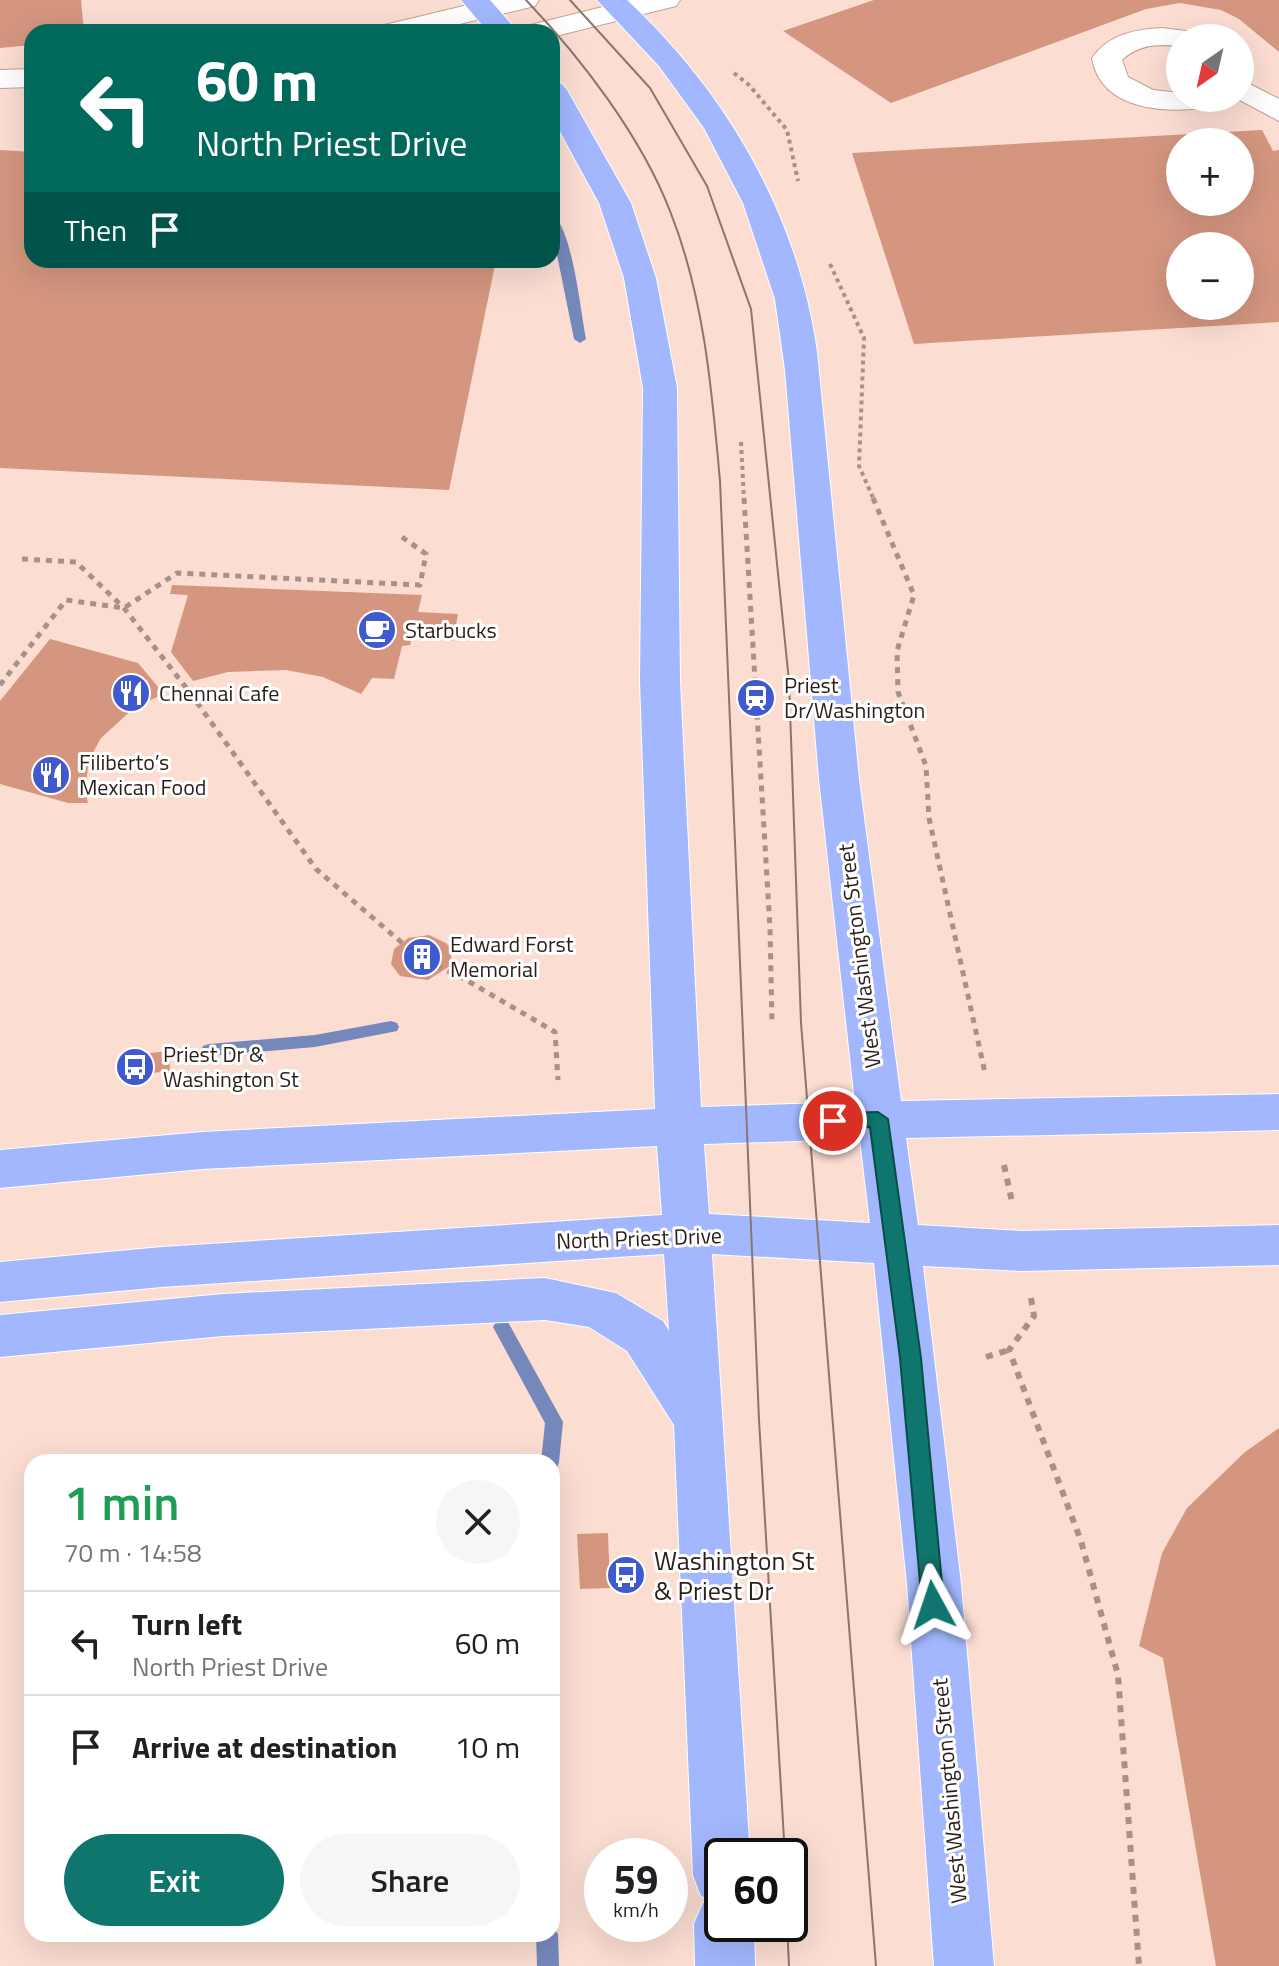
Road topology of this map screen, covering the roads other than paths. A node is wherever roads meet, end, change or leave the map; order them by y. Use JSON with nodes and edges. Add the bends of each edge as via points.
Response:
{"nodes":[{"id":1,"x":525,"y":0,"type":"edge"},
{"id":2,"x":666,"y":0,"type":"edge"},
{"id":3,"x":479,"y":5,"type":"edge"},
{"id":4,"x":618,"y":6,"type":"edge"},
{"id":5,"x":416,"y":24,"type":"edge"},
{"id":6,"x":497,"y":24,"type":"edge"},
{"id":7,"x":560,"y":24,"type":"edge"},
{"id":8,"x":1166,"y":38,"type":"edge"},
{"id":9,"x":24,"y":78,"type":"edge"},
{"id":10,"x":0,"y":79,"type":"edge"},
{"id":11,"x":1254,"y":97,"type":"edge"},
{"id":12,"x":1166,"y":99,"type":"edge"},
{"id":13,"x":560,"y":104,"type":"edge"},
{"id":14,"x":1279,"y":112,"type":"edge"},
{"id":15,"x":1279,"y":1112,"type":"edge"},
{"id":16,"x":878,"y":1119,"type":"junction"},
{"id":17,"x":679,"y":1126,"type":"junction"},
{"id":18,"x":0,"y":1169,"type":"edge"},
{"id":19,"x":688,"y":1233,"type":"junction"},
{"id":20,"x":1279,"y":1245,"type":"edge"},
{"id":21,"x":895,"y":1246,"type":"junction"},
{"id":22,"x":0,"y":1282,"type":"edge"},
{"id":23,"x":0,"y":1336,"type":"edge"},
{"id":24,"x":699,"y":1421,"type":"junction"},
{"id":25,"x":720,"y":1838,"type":"edge"},
{"id":26,"x":724,"y":1942,"type":"edge"},
{"id":27,"x":725,"y":1966,"type":"edge"},
{"id":28,"x":964,"y":1966,"type":"edge"}],
"edges":[{"from":1,"to":3,"type":"street"},
{"from":2,"to":4,"type":"street"},
{"from":3,"to":5,"type":"street"},
{"from":3,"to":6,"type":"main road"},
{"from":4,"to":7,"type":"street"},
{"from":4,"to":16,"type":"main road","name":"West Washington Street","via":[[680,75],[726,140],[758,203],[795,312],[830,702]]},
{"from":8,"to":12,"type":"street","via":[[1128,41],[1107,58],[1106,68],[1112,79],[1141,96]]},
{"from":9,"to":10,"type":"street"},
{"from":11,"to":14,"type":"street"},
{"from":13,"to":17,"type":"main road","via":[[615,203],[640,278],[660,388],[660,681]]},
{"from":15,"to":16,"type":"main road"},
{"from":16,"to":17,"type":"main road"},
{"from":16,"to":21,"type":"main road","name":"West Washington Street"},
{"from":17,"to":18,"type":"main road","via":[[133,1155]]},
{"from":17,"to":19,"type":"main road"},
{"from":19,"to":21,"type":"main road","name":"North Priest Drive"},
{"from":19,"to":22,"type":"main road","name":"North Priest Drive"},
{"from":19,"to":24,"type":"main road"},
{"from":20,"to":21,"type":"main road","name":"North Priest Drive","via":[[1022,1251]]},
{"from":21,"to":28,"type":"main road","name":"West Washington Street","via":[[911,1358]]},
{"from":23,"to":24,"type":"main road","via":[[223,1315],[545,1299],[599,1308],[645,1336]]},
{"from":24,"to":25,"type":"main road"},
{"from":26,"to":27,"type":"main road"}]}
